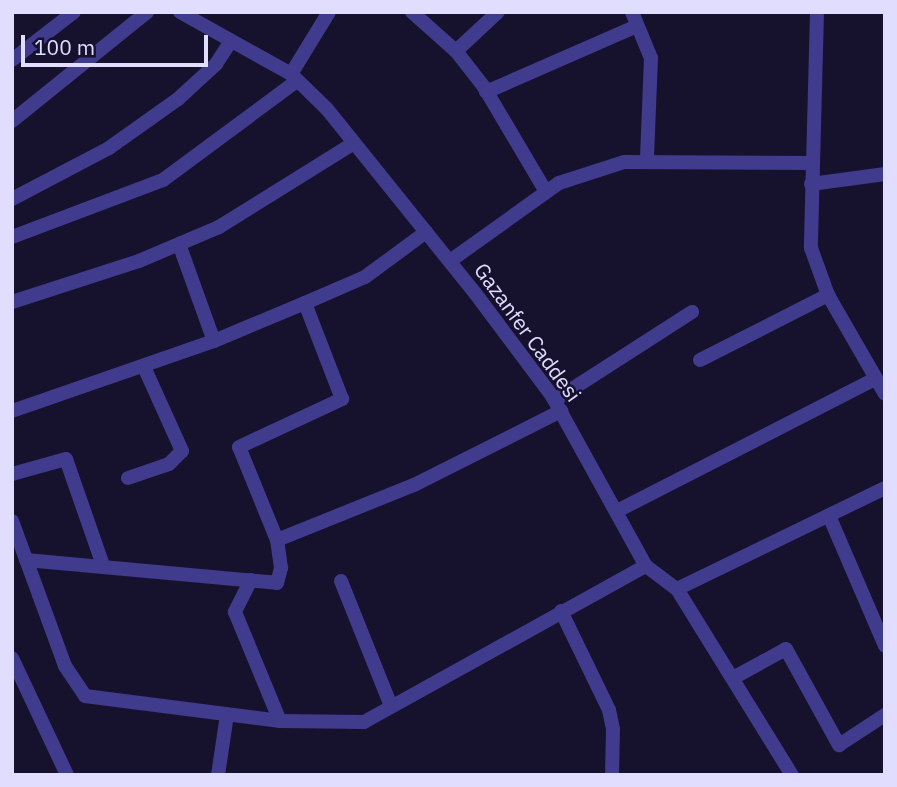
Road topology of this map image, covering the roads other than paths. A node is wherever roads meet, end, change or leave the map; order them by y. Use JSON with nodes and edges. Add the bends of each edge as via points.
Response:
{"nodes":[{"id":1,"x":74,"y":12,"type":"edge"},
{"id":2,"x":148,"y":12,"type":"edge"},
{"id":3,"x":180,"y":12,"type":"edge"},
{"id":4,"x":209,"y":12,"type":"edge"},
{"id":5,"x":329,"y":12,"type":"edge"},
{"id":6,"x":412,"y":12,"type":"edge"},
{"id":7,"x":498,"y":12,"type":"edge"},
{"id":8,"x":817,"y":12,"type":"edge"},
{"id":9,"x":634,"y":19,"type":"edge"},
{"id":10,"x":197,"y":22,"type":"junction"},
{"id":11,"x":231,"y":41,"type":"junction"},
{"id":12,"x":456,"y":51,"type":"junction"},
{"id":13,"x":12,"y":60,"type":"edge"},
{"id":14,"x":294,"y":78,"type":"junction"},
{"id":15,"x":486,"y":92,"type":"junction"},
{"id":16,"x":12,"y":121,"type":"edge"},
{"id":17,"x":354,"y":143,"type":"junction"},
{"id":18,"x":647,"y":159,"type":"junction"},
{"id":19,"x":811,"y":163,"type":"junction"},
{"id":20,"x":885,"y":174,"type":"edge"},
{"id":21,"x":811,"y":184,"type":"junction"},
{"id":22,"x":546,"y":192,"type":"junction"},
{"id":23,"x":12,"y":199,"type":"edge"},
{"id":24,"x":426,"y":232,"type":"junction"},
{"id":25,"x":12,"y":237,"type":"edge"},
{"id":26,"x":179,"y":244,"type":"junction"},
{"id":27,"x":450,"y":261,"type":"junction"},
{"id":28,"x":828,"y":295,"type":"junction"},
{"id":29,"x":12,"y":302,"type":"edge"},
{"id":30,"x":305,"y":303,"type":"junction"},
{"id":31,"x":692,"y":312,"type":"dead end"},
{"id":32,"x":214,"y":341,"type":"junction"},
{"id":33,"x":700,"y":360,"type":"dead end"},
{"id":34,"x":144,"y":367,"type":"junction"},
{"id":35,"x":873,"y":380,"type":"junction"},
{"id":36,"x":885,"y":394,"type":"edge"},
{"id":37,"x":558,"y":406,"type":"junction"},
{"id":38,"x":12,"y":411,"type":"edge"},
{"id":39,"x":12,"y":474,"type":"edge"},
{"id":40,"x":128,"y":478,"type":"dead end"},
{"id":41,"x":885,"y":488,"type":"edge"},
{"id":42,"x":617,"y":511,"type":"junction"},
{"id":43,"x":830,"y":518,"type":"junction"},
{"id":44,"x":12,"y":522,"type":"edge"},
{"id":45,"x":277,"y":540,"type":"junction"},
{"id":46,"x":26,"y":560,"type":"junction"},
{"id":47,"x":103,"y":565,"type":"junction"},
{"id":48,"x":646,"y":566,"type":"junction"},
{"id":49,"x":251,"y":580,"type":"junction"},
{"id":50,"x":341,"y":581,"type":"dead end"},
{"id":51,"x":677,"y":589,"type":"junction"},
{"id":52,"x":561,"y":611,"type":"junction"},
{"id":53,"x":885,"y":646,"type":"edge"},
{"id":54,"x":12,"y":658,"type":"edge"},
{"id":55,"x":733,"y":678,"type":"junction"},
{"id":56,"x":391,"y":706,"type":"junction"},
{"id":57,"x":227,"y":715,"type":"junction"},
{"id":58,"x":885,"y":715,"type":"edge"},
{"id":59,"x":280,"y":722,"type":"junction"},
{"id":60,"x":67,"y":775,"type":"edge"},
{"id":61,"x":218,"y":775,"type":"edge"},
{"id":62,"x":612,"y":775,"type":"edge"},
{"id":63,"x":792,"y":775,"type":"edge"}],
"edges":[{"from":1,"to":13,"type":"street"},
{"from":2,"to":16,"type":"street"},
{"from":3,"to":10,"type":"street","name":"Gazanfer Caddesi"},
{"from":4,"to":10,"type":"street"},
{"from":5,"to":14,"type":"street"},
{"from":6,"to":12,"type":"street"},
{"from":7,"to":12,"type":"street"},
{"from":8,"to":19,"type":"street"},
{"from":9,"to":15,"type":"street"},
{"from":9,"to":18,"type":"street","via":[[651,58]]},
{"from":10,"to":11,"type":"street","name":"Gazanfer Caddesi"},
{"from":11,"to":14,"type":"street","name":"Gazanfer Caddesi"},
{"from":11,"to":23,"type":"street","via":[[216,64],[159,113],[99,155]]},
{"from":12,"to":15,"type":"street"},
{"from":14,"to":17,"type":"street","name":"Gazanfer Caddesi"},
{"from":14,"to":25,"type":"street","via":[[163,180]]},
{"from":15,"to":22,"type":"street"},
{"from":17,"to":24,"type":"street","name":"Gazanfer Caddesi"},
{"from":17,"to":26,"type":"street","via":[[219,227]]},
{"from":18,"to":19,"type":"street"},
{"from":18,"to":22,"type":"street","via":[[559,183]]},
{"from":19,"to":21,"type":"street"},
{"from":20,"to":21,"type":"street"},
{"from":21,"to":28,"type":"street","via":[[811,248]]},
{"from":22,"to":27,"type":"street"},
{"from":24,"to":27,"type":"street","name":"Gazanfer Caddesi"},
{"from":24,"to":30,"type":"street","via":[[365,277]]},
{"from":26,"to":29,"type":"street"},
{"from":26,"to":32,"type":"street"},
{"from":27,"to":37,"type":"street","name":"Gazanfer Caddesi"},
{"from":28,"to":33,"type":"street"},
{"from":28,"to":35,"type":"street"},
{"from":30,"to":32,"type":"street"},
{"from":30,"to":45,"type":"street","via":[[342,399],[239,447]]},
{"from":31,"to":37,"type":"street"},
{"from":32,"to":34,"type":"street"},
{"from":34,"to":38,"type":"street"},
{"from":34,"to":40,"type":"street","via":[[182,451],[169,464]]},
{"from":35,"to":36,"type":"street"},
{"from":35,"to":42,"type":"street"},
{"from":37,"to":42,"type":"street","name":"Gazanfer Caddesi"},
{"from":37,"to":45,"type":"street","via":[[414,485]]},
{"from":39,"to":47,"type":"street","via":[[66,459]]},
{"from":41,"to":43,"type":"street"},
{"from":42,"to":48,"type":"street","name":"Gazanfer Caddesi"},
{"from":43,"to":51,"type":"street"},
{"from":43,"to":53,"type":"street"},
{"from":44,"to":46,"type":"street"},
{"from":45,"to":49,"type":"street","via":[[281,568],[277,583]]},
{"from":46,"to":47,"type":"street"},
{"from":46,"to":57,"type":"street","via":[[65,666],[85,696]]},
{"from":47,"to":49,"type":"street"},
{"from":48,"to":51,"type":"street","name":"Gazanfer Caddesi"},
{"from":48,"to":52,"type":"street"},
{"from":49,"to":59,"type":"street","via":[[235,612]]},
{"from":50,"to":56,"type":"street"},
{"from":51,"to":55,"type":"street","name":"Gazanfer Caddesi"},
{"from":52,"to":56,"type":"street"},
{"from":52,"to":62,"type":"street","via":[[609,710]]},
{"from":54,"to":60,"type":"street"},
{"from":55,"to":58,"type":"street","via":[[786,649],[839,745]]},
{"from":55,"to":63,"type":"street","name":"Gazanfer Caddesi"},
{"from":56,"to":59,"type":"street","via":[[364,722]]},
{"from":57,"to":59,"type":"street"},
{"from":57,"to":61,"type":"street"}]}
